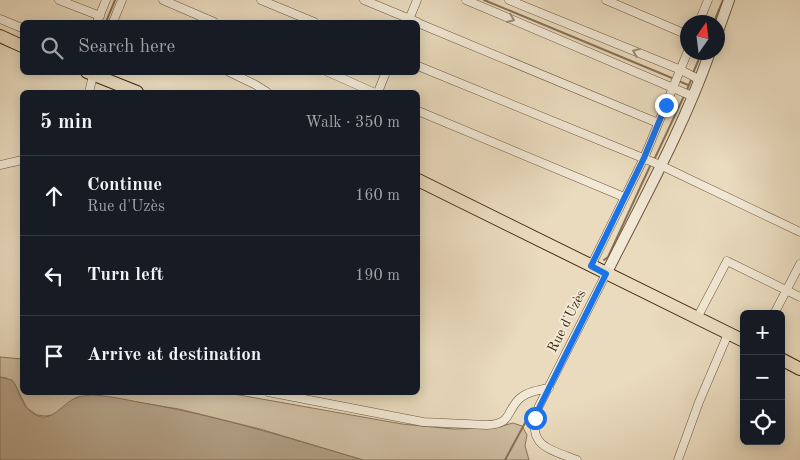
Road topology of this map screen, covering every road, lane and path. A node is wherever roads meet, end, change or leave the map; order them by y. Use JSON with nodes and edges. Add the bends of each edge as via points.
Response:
{"nodes":[{"id":1,"x":59,"y":0,"type":"edge"},
{"id":2,"x":106,"y":0,"type":"edge"},
{"id":3,"x":122,"y":0,"type":"edge"},
{"id":4,"x":163,"y":0,"type":"edge"},
{"id":5,"x":261,"y":0,"type":"edge"},
{"id":6,"x":364,"y":0,"type":"edge"},
{"id":7,"x":417,"y":0,"type":"edge"},
{"id":8,"x":466,"y":0,"type":"edge"},
{"id":9,"x":509,"y":0,"type":"edge"},
{"id":10,"x":606,"y":0,"type":"edge"},
{"id":11,"x":707,"y":0,"type":"edge"},
{"id":12,"x":729,"y":0,"type":"edge"},
{"id":13,"x":702,"y":15,"type":"edge"},
{"id":14,"x":724,"y":15,"type":"edge"},
{"id":15,"x":0,"y":19,"type":"edge"},
{"id":16,"x":99,"y":19,"type":"edge"},
{"id":17,"x":114,"y":20,"type":"edge"},
{"id":18,"x":209,"y":20,"type":"edge"},
{"id":19,"x":309,"y":20,"type":"edge"},
{"id":20,"x":409,"y":20,"type":"edge"},
{"id":21,"x":413,"y":20,"type":"edge"},
{"id":22,"x":420,"y":25,"type":"edge"},
{"id":23,"x":20,"y":27,"type":"edge"},
{"id":24,"x":680,"y":32,"type":"edge"},
{"id":25,"x":0,"y":36,"type":"edge"},
{"id":26,"x":20,"y":45,"type":"edge"},
{"id":27,"x":685,"y":60,"type":"edge"},
{"id":28,"x":707,"y":60,"type":"edge"},
{"id":29,"x":420,"y":67,"type":"edge"},
{"id":30,"x":681,"y":70,"type":"junction"},
{"id":31,"x":91,"y":75,"type":"edge"},
{"id":32,"x":96,"y":75,"type":"edge"},
{"id":33,"x":235,"y":75,"type":"edge"},
{"id":34,"x":335,"y":75,"type":"edge"},
{"id":35,"x":385,"y":75,"type":"edge"},
{"id":36,"x":700,"y":80,"type":"junction"},
{"id":37,"x":673,"y":88,"type":"junction"},
{"id":38,"x":89,"y":90,"type":"edge"},
{"id":39,"x":132,"y":90,"type":"edge"},
{"id":40,"x":264,"y":90,"type":"edge"},
{"id":41,"x":368,"y":90,"type":"edge"},
{"id":42,"x":379,"y":90,"type":"edge"},
{"id":43,"x":692,"y":96,"type":"junction"},
{"id":44,"x":420,"y":112,"type":"edge"},
{"id":45,"x":658,"y":123,"type":"junction"},
{"id":46,"x":644,"y":158,"type":"junction"},
{"id":47,"x":20,"y":160,"type":"edge"},
{"id":48,"x":0,"y":164,"type":"edge"},
{"id":49,"x":660,"y":165,"type":"junction"},
{"id":50,"x":420,"y":181,"type":"edge"},
{"id":51,"x":624,"y":197,"type":"junction"},
{"id":52,"x":800,"y":232,"type":"edge"},
{"id":53,"x":800,"y":264,"type":"edge"},
{"id":54,"x":591,"y":266,"type":"junction"},
{"id":55,"x":606,"y":274,"type":"junction"},
{"id":56,"x":786,"y":290,"type":"junction"},
{"id":57,"x":800,"y":297,"type":"edge"},
{"id":58,"x":776,"y":310,"type":"edge"},
{"id":59,"x":697,"y":318,"type":"junction"},
{"id":60,"x":728,"y":334,"type":"junction"},
{"id":61,"x":740,"y":339,"type":"edge"},
{"id":62,"x":785,"y":362,"type":"edge"},
{"id":63,"x":800,"y":369,"type":"edge"},
{"id":64,"x":549,"y":388,"type":"junction"},
{"id":65,"x":284,"y":395,"type":"edge"},
{"id":66,"x":577,"y":460,"type":"edge"},
{"id":67,"x":678,"y":460,"type":"edge"}],
"edges":[{"from":1,"to":16,"type":"street"},
{"from":2,"to":16,"type":"street"},
{"from":3,"to":17,"type":"street"},
{"from":4,"to":18,"type":"street"},
{"from":5,"to":19,"type":"street"},
{"from":6,"to":20,"type":"street"},
{"from":7,"to":21,"type":"street"},
{"from":8,"to":37,"type":"street","one_way":true},
{"from":30,"to":9,"type":"street","one_way":true},
{"from":10,"to":24,"type":"street"},
{"from":11,"to":13,"type":"street"},
{"from":12,"to":14,"type":"street"},
{"from":15,"to":23,"type":"street"},
{"from":22,"to":45,"type":"street"},
{"from":25,"to":26,"type":"main road"},
{"from":27,"to":30,"type":"street"},
{"from":28,"to":36,"type":"street","name":"Rue d'Uzès"},
{"from":29,"to":46,"type":"street"},
{"from":30,"to":36,"type":"street"},
{"from":30,"to":37,"type":"street"},
{"from":31,"to":38,"type":"street"},
{"from":32,"to":39,"type":"main road"},
{"from":33,"to":40,"type":"street"},
{"from":34,"to":41,"type":"street"},
{"from":35,"to":42,"type":"street"},
{"from":36,"to":43,"type":"street","name":"Rue d'Uzès"},
{"from":37,"to":43,"type":"street"},
{"from":37,"to":45,"type":"street"},
{"from":43,"to":49,"type":"street","name":"Rue d'Uzès"},
{"from":44,"to":51,"type":"street"},
{"from":45,"to":46,"type":"street"},
{"from":46,"to":49,"type":"street"},
{"from":46,"to":51,"type":"street"},
{"from":47,"to":48,"type":"street"},
{"from":49,"to":52,"type":"street"},
{"from":49,"to":55,"type":"street","name":"Rue d'Uzès"},
{"from":50,"to":54,"type":"main road"},
{"from":51,"to":54,"type":"street"},
{"from":53,"to":56,"type":"street"},
{"from":54,"to":55,"type":"main road"},
{"from":55,"to":59,"type":"main road"},
{"from":55,"to":64,"type":"street","name":"Rue d'Uzès"},
{"from":56,"to":57,"type":"street"},
{"from":56,"to":58,"type":"street"},
{"from":56,"to":59,"type":"street","via":[[727,260]]},
{"from":59,"to":60,"type":"main road"},
{"from":60,"to":61,"type":"main road"},
{"from":60,"to":67,"type":"street"},
{"from":62,"to":63,"type":"main road"},
{"from":64,"to":65,"type":"street","via":[[530,392],[518,400],[503,422],[496,425],[423,422]]},
{"from":64,"to":66,"type":"street","name":"Rue d'Uzès","via":[[535,418],[538,440],[544,447]]}]}
